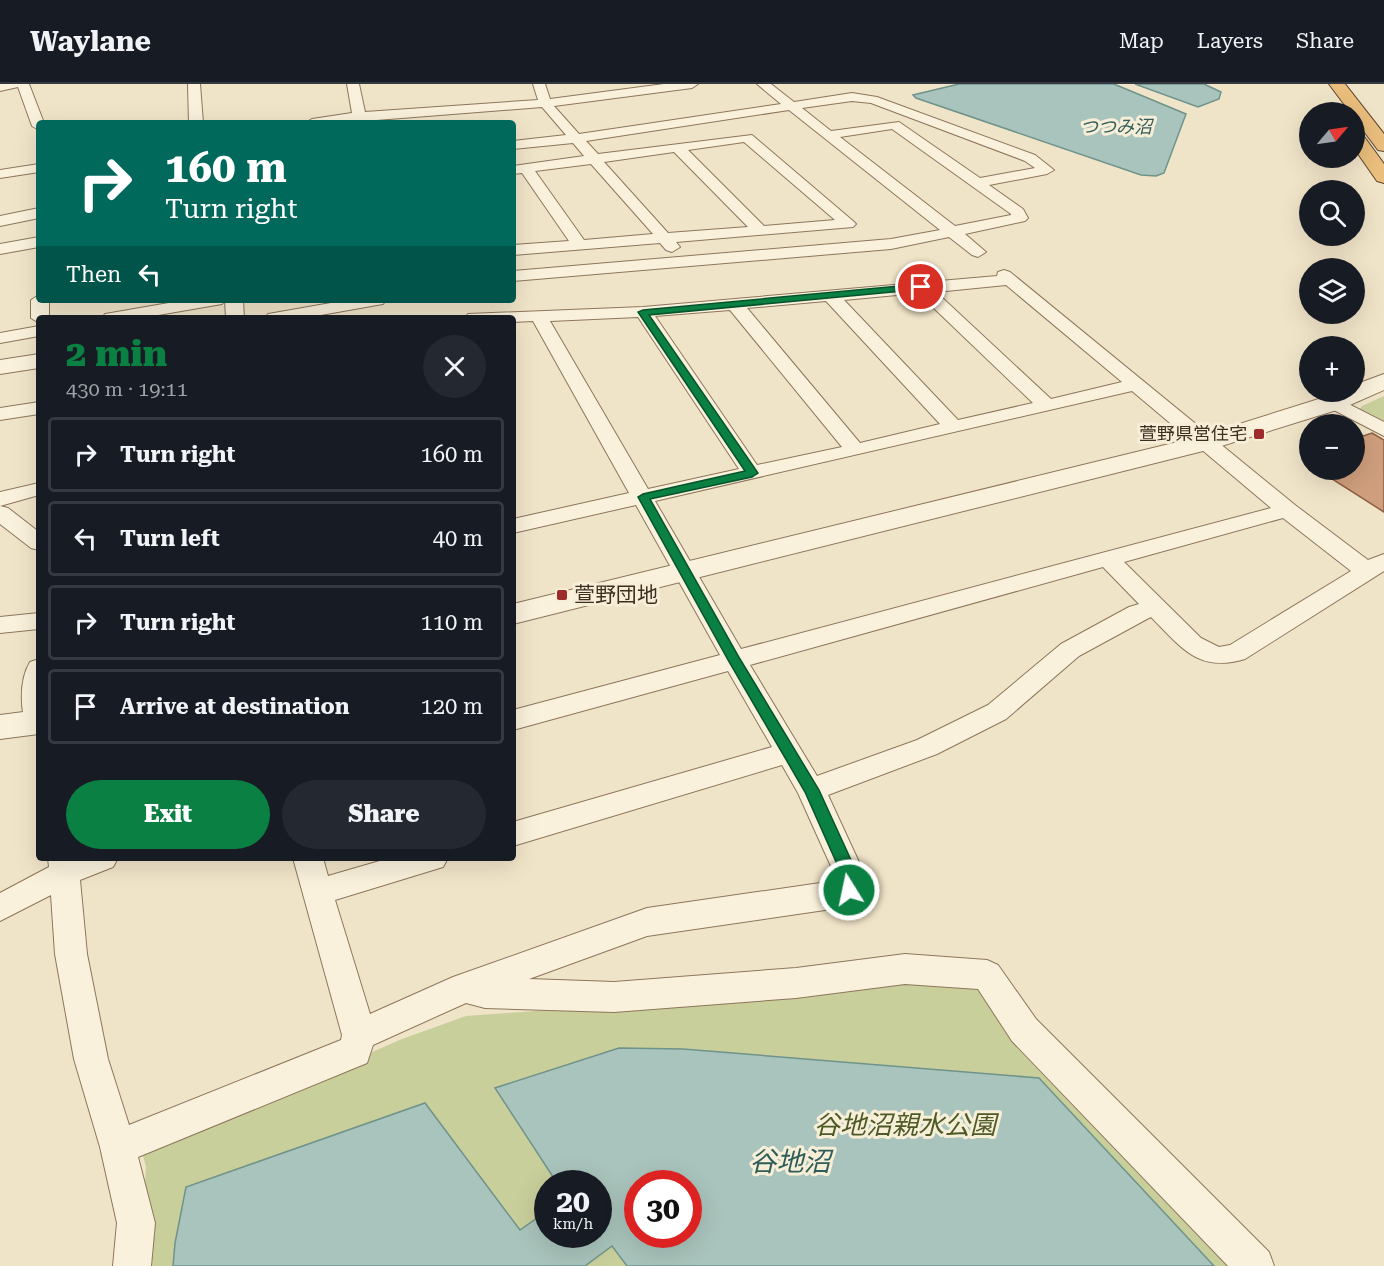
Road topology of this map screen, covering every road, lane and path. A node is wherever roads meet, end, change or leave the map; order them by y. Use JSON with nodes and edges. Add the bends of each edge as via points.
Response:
{"nodes":[{"id":1,"x":17,"y":84,"type":"edge"},
{"id":2,"x":23,"y":84,"type":"edge"},
{"id":3,"x":194,"y":84,"type":"edge"},
{"id":4,"x":353,"y":84,"type":"edge"},
{"id":5,"x":539,"y":84,"type":"edge"},
{"id":6,"x":692,"y":84,"type":"edge"},
{"id":7,"x":763,"y":84,"type":"edge"},
{"id":8,"x":0,"y":87,"type":"edge"},
{"id":9,"x":1330,"y":87,"type":"edge"},
{"id":10,"x":1335,"y":102,"type":"edge"},
{"id":11,"x":545,"y":103,"type":"junction"},
{"id":12,"x":791,"y":106,"type":"junction"},
{"id":13,"x":359,"y":116,"type":"junction"},
{"id":14,"x":37,"y":120,"type":"edge"},
{"id":15,"x":196,"y":120,"type":"edge"},
{"id":16,"x":332,"y":120,"type":"edge"},
{"id":17,"x":828,"y":135,"type":"junction"},
{"id":18,"x":577,"y":138,"type":"junction"},
{"id":19,"x":516,"y":145,"type":"edge"},
{"id":20,"x":1384,"y":146,"type":"edge"},
{"id":21,"x":678,"y":148,"type":"junction"},
{"id":22,"x":1365,"y":150,"type":"edge"},
{"id":23,"x":595,"y":160,"type":"junction"},
{"id":24,"x":36,"y":168,"type":"edge"},
{"id":25,"x":519,"y":170,"type":"edge"},
{"id":26,"x":0,"y":174,"type":"edge"},
{"id":27,"x":1384,"y":177,"type":"edge"},
{"id":28,"x":978,"y":183,"type":"junction"},
{"id":29,"x":36,"y":214,"type":"edge"},
{"id":30,"x":0,"y":221,"type":"edge"},
{"id":31,"x":761,"y":231,"type":"junction"},
{"id":32,"x":953,"y":232,"type":"junction"},
{"id":33,"x":665,"y":239,"type":"junction"},
{"id":34,"x":36,"y":243,"type":"edge"},
{"id":35,"x":580,"y":245,"type":"junction"},
{"id":36,"x":0,"y":249,"type":"edge"},
{"id":37,"x":516,"y":250,"type":"edge"},
{"id":38,"x":978,"y":252,"type":"dead end"},
{"id":39,"x":684,"y":261,"type":"junction"},
{"id":40,"x":516,"y":276,"type":"edge"},
{"id":41,"x":921,"y":287,"type":"junction"},
{"id":42,"x":831,"y":296,"type":"junction"},
{"id":43,"x":182,"y":303,"type":"edge"},
{"id":44,"x":360,"y":303,"type":"edge"},
{"id":45,"x":735,"y":305,"type":"junction"},
{"id":46,"x":137,"y":307,"type":"edge"},
{"id":47,"x":643,"y":312,"type":"junction"},
{"id":48,"x":118,"y":315,"type":"edge"},
{"id":49,"x":291,"y":315,"type":"edge"},
{"id":50,"x":539,"y":316,"type":"junction"},
{"id":51,"x":516,"y":317,"type":"edge"},
{"id":52,"x":36,"y":332,"type":"edge"},
{"id":53,"x":0,"y":338,"type":"edge"},
{"id":54,"x":36,"y":361,"type":"edge"},
{"id":55,"x":0,"y":367,"type":"edge"},
{"id":56,"x":1384,"y":381,"type":"edge"},
{"id":57,"x":1135,"y":385,"type":"junction"},
{"id":58,"x":1335,"y":403,"type":"junction"},
{"id":59,"x":1047,"y":405,"type":"junction"},
{"id":60,"x":36,"y":408,"type":"edge"},
{"id":61,"x":0,"y":414,"type":"edge"},
{"id":62,"x":950,"y":423,"type":"dead end"},
{"id":63,"x":1384,"y":430,"type":"edge"},
{"id":64,"x":1206,"y":443,"type":"junction"},
{"id":65,"x":855,"y":450,"type":"junction"},
{"id":66,"x":752,"y":473,"type":"junction"},
{"id":67,"x":36,"y":490,"type":"edge"},
{"id":68,"x":643,"y":497,"type":"junction"},
{"id":69,"x":0,"y":499,"type":"edge"},
{"id":70,"x":1287,"y":510,"type":"junction"},
{"id":71,"x":0,"y":513,"type":"edge"},
{"id":72,"x":516,"y":525,"type":"edge"},
{"id":73,"x":36,"y":541,"type":"edge"},
{"id":74,"x":1109,"y":560,"type":"junction"},
{"id":75,"x":1376,"y":566,"type":"edge"},
{"id":76,"x":684,"y":571,"type":"junction"},
{"id":77,"x":1155,"y":608,"type":"junction"},
{"id":78,"x":516,"y":613,"type":"edge"},
{"id":79,"x":36,"y":621,"type":"edge"},
{"id":80,"x":0,"y":625,"type":"edge"},
{"id":81,"x":735,"y":660,"type":"junction"},
{"id":82,"x":516,"y":719,"type":"edge"},
{"id":83,"x":36,"y":723,"type":"edge"},
{"id":84,"x":0,"y":728,"type":"edge"},
{"id":85,"x":789,"y":752,"type":"junction"},
{"id":86,"x":811,"y":790,"type":"junction"},
{"id":87,"x":516,"y":833,"type":"edge"},
{"id":88,"x":88,"y":861,"type":"edge"},
{"id":89,"x":309,"y":861,"type":"edge"},
{"id":90,"x":423,"y":861,"type":"edge"},
{"id":91,"x":64,"y":866,"type":"edge"},
{"id":92,"x":318,"y":892,"type":"junction"},
{"id":93,"x":0,"y":908,"type":"edge"},
{"id":94,"x":465,"y":988,"type":"junction"},
{"id":95,"x":359,"y":1035,"type":"junction"},
{"id":96,"x":118,"y":1147,"type":"junction"},
{"id":97,"x":132,"y":1266,"type":"edge"},
{"id":98,"x":1255,"y":1266,"type":"edge"}],
"edges":[{"from":1,"to":8,"type":"street"},
{"from":2,"to":14,"type":"street"},
{"from":3,"to":15,"type":"street"},
{"from":4,"to":13,"type":"street"},
{"from":5,"to":11,"type":"street"},
{"from":6,"to":11,"type":"street"},
{"from":7,"to":12,"type":"street"},
{"from":9,"to":10,"type":"highway"},
{"from":9,"to":20,"type":"highway"},
{"from":11,"to":13,"type":"street"},
{"from":11,"to":18,"type":"street"},
{"from":12,"to":17,"type":"street"},
{"from":12,"to":18,"type":"street"},
{"from":12,"to":28,"type":"street","via":[[852,97],[873,100],[1030,158],[1047,170]]},
{"from":13,"to":16,"type":"street"},
{"from":17,"to":28,"type":"street","via":[[894,125]]},
{"from":17,"to":32,"type":"street"},
{"from":18,"to":19,"type":"street"},
{"from":18,"to":23,"type":"street"},
{"from":21,"to":23,"type":"street"},
{"from":21,"to":31,"type":"street"},
{"from":21,"to":31,"type":"street","via":[[747,138],[848,224]]},
{"from":22,"to":27,"type":"highway"},
{"from":23,"to":25,"type":"street"},
{"from":23,"to":33,"type":"street"},
{"from":24,"to":26,"type":"street"},
{"from":25,"to":35,"type":"street"},
{"from":28,"to":32,"type":"street","via":[[1018,212],[1020,218]]},
{"from":29,"to":30,"type":"street"},
{"from":31,"to":33,"type":"street"},
{"from":32,"to":38,"type":"street"},
{"from":32,"to":39,"type":"street","via":[[891,244]]},
{"from":33,"to":35,"type":"street"},
{"from":33,"to":39,"type":"street"},
{"from":34,"to":36,"type":"street"},
{"from":35,"to":37,"type":"street"},
{"from":39,"to":40,"type":"street"},
{"from":41,"to":42,"type":"street"},
{"from":41,"to":57,"type":"street","via":[[1007,277]]},
{"from":41,"to":59,"type":"street"},
{"from":42,"to":45,"type":"street"},
{"from":42,"to":62,"type":"street"},
{"from":43,"to":46,"type":"street"},
{"from":44,"to":49,"type":"street"},
{"from":45,"to":47,"type":"street"},
{"from":45,"to":65,"type":"street"},
{"from":46,"to":48,"type":"street"},
{"from":47,"to":50,"type":"street"},
{"from":47,"to":66,"type":"street"},
{"from":50,"to":51,"type":"street"},
{"from":50,"to":68,"type":"street"},
{"from":52,"to":53,"type":"street"},
{"from":54,"to":55,"type":"street"},
{"from":56,"to":58,"type":"street"},
{"from":57,"to":59,"type":"street"},
{"from":57,"to":64,"type":"street"},
{"from":58,"to":63,"type":"street"},
{"from":58,"to":64,"type":"street"},
{"from":59,"to":65,"type":"street"},
{"from":60,"to":61,"type":"street"},
{"from":64,"to":70,"type":"street"},
{"from":64,"to":76,"type":"street"},
{"from":65,"to":66,"type":"street"},
{"from":66,"to":68,"type":"street"},
{"from":67,"to":69,"type":"street"},
{"from":68,"to":72,"type":"street"},
{"from":68,"to":76,"type":"street"},
{"from":70,"to":74,"type":"street"},
{"from":70,"to":75,"type":"street"},
{"from":71,"to":73,"type":"street"},
{"from":74,"to":77,"type":"street"},
{"from":74,"to":81,"type":"street"},
{"from":75,"to":77,"type":"street","via":[[1227,656],[1210,654],[1192,644]]},
{"from":76,"to":78,"type":"street"},
{"from":76,"to":81,"type":"street"},
{"from":77,"to":86,"type":"street","via":[[1138,613],[1070,650],[997,712],[927,747]]},
{"from":79,"to":80,"type":"street"},
{"from":81,"to":82,"type":"street"},
{"from":81,"to":85,"type":"street"},
{"from":83,"to":84,"type":"street"},
{"from":85,"to":86,"type":"street"},
{"from":85,"to":87,"type":"street"},
{"from":86,"to":94,"type":"street","via":[[849,873],[849,890],[825,897],[647,922]]},
{"from":88,"to":91,"type":"street"},
{"from":89,"to":92,"type":"street"},
{"from":90,"to":92,"type":"street"},
{"from":91,"to":93,"type":"street"},
{"from":91,"to":96,"type":"street","via":[[71,954],[91,1059]]},
{"from":92,"to":95,"type":"street"},
{"from":94,"to":95,"type":"street"},
{"from":94,"to":98,"type":"street","via":[[484,993],[614,997],[796,983],[905,969],[987,975],[1024,1030]]},
{"from":95,"to":96,"type":"street","via":[[355,1051]]},
{"from":96,"to":97,"type":"street","via":[[136,1223]]}]}
